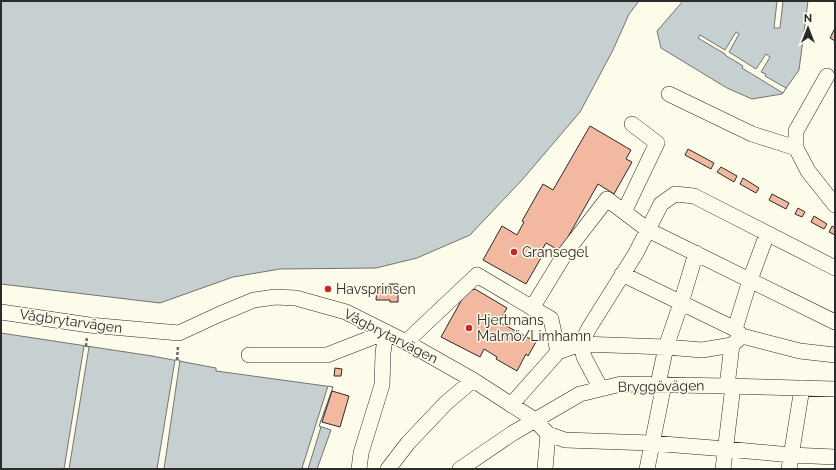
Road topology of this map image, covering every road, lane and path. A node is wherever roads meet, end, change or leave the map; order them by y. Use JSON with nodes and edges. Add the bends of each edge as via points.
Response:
{"nodes":[{"id":1,"x":827,"y":76,"type":"dead end"},
{"id":2,"x":669,"y":94,"type":"dead end"},
{"id":3,"x":632,"y":124,"type":"dead end"},
{"id":4,"x":796,"y":148,"type":"junction"},
{"id":5,"x":835,"y":205,"type":"edge"},
{"id":6,"x":624,"y":212,"type":"junction"},
{"id":7,"x":648,"y":230,"type":"junction"},
{"id":8,"x":767,"y":234,"type":"junction"},
{"id":9,"x":696,"y":253,"type":"junction"},
{"id":10,"x":835,"y":268,"type":"edge"},
{"id":11,"x":622,"y":274,"type":"junction"},
{"id":12,"x":750,"y":280,"type":"junction"},
{"id":13,"x":681,"y":303,"type":"junction"},
{"id":14,"x":532,"y":308,"type":"junction"},
{"id":15,"x":1,"y":312,"type":"edge"},
{"id":16,"x":835,"y":322,"type":"edge"},
{"id":17,"x":386,"y":332,"type":"junction"},
{"id":18,"x":736,"y":337,"type":"junction"},
{"id":19,"x":406,"y":342,"type":"junction"},
{"id":20,"x":582,"y":344,"type":"junction"},
{"id":21,"x":666,"y":347,"type":"junction"},
{"id":22,"x":558,"y":352,"type":"junction"},
{"id":23,"x":249,"y":355,"type":"dead end"},
{"id":24,"x":835,"y":355,"type":"edge"},
{"id":25,"x":473,"y":380,"type":"junction"},
{"id":26,"x":661,"y":384,"type":"junction"},
{"id":27,"x":730,"y":386,"type":"junction"},
{"id":28,"x":802,"y":388,"type":"junction"},
{"id":29,"x":601,"y":389,"type":"junction"},
{"id":30,"x":835,"y":390,"type":"edge"},
{"id":31,"x":511,"y":405,"type":"junction"},
{"id":32,"x":535,"y":420,"type":"junction"},
{"id":33,"x":548,"y":434,"type":"junction"},
{"id":34,"x":651,"y":443,"type":"junction"},
{"id":35,"x":726,"y":449,"type":"junction"},
{"id":36,"x":835,"y":457,"type":"edge"},
{"id":37,"x":790,"y":462,"type":"edge"},
{"id":38,"x":542,"y":467,"type":"edge"},
{"id":39,"x":359,"y":469,"type":"edge"},
{"id":40,"x":388,"y":469,"type":"edge"},
{"id":41,"x":460,"y":469,"type":"edge"},
{"id":42,"x":646,"y":469,"type":"edge"},
{"id":43,"x":723,"y":469,"type":"edge"}],
"edges":[{"from":1,"to":4,"type":"street","via":[[796,131]]},
{"from":2,"to":4,"type":"street","via":[[752,134]]},
{"from":3,"to":6,"type":"street","via":[[657,143]]},
{"from":4,"to":5,"type":"street","via":[[808,171]]},
{"from":6,"to":7,"type":"street"},
{"from":6,"to":14,"type":"street","via":[[607,199],[566,252]]},
{"from":7,"to":8,"type":"street","via":[[661,204],[675,194],[694,196]]},
{"from":7,"to":9,"type":"street"},
{"from":7,"to":11,"type":"street"},
{"from":8,"to":10,"type":"street"},
{"from":8,"to":12,"type":"street"},
{"from":9,"to":12,"type":"street"},
{"from":9,"to":13,"type":"street"},
{"from":11,"to":13,"type":"street"},
{"from":11,"to":20,"type":"street"},
{"from":12,"to":16,"type":"street"},
{"from":12,"to":18,"type":"street"},
{"from":13,"to":18,"type":"street"},
{"from":13,"to":21,"type":"street"},
{"from":14,"to":19,"type":"street","via":[[477,275]]},
{"from":14,"to":22,"type":"street","via":[[551,319]]},
{"from":15,"to":17,"type":"street","name":"Vågbrytarvägen","via":[[89,325],[179,333],[254,300],[282,297],[296,298],[346,312]]},
{"from":17,"to":19,"type":"street","name":"Vågbrytarvägen"},
{"from":17,"to":23,"type":"street","via":[[327,355]]},
{"from":17,"to":39,"type":"street","via":[[382,384],[361,453]]},
{"from":18,"to":21,"type":"street","via":[[702,350]]},
{"from":18,"to":24,"type":"street","via":[[800,351]]},
{"from":18,"to":27,"type":"street"},
{"from":19,"to":25,"type":"street","name":"Vågbrytarvägen"},
{"from":20,"to":21,"type":"street"},
{"from":20,"to":22,"type":"street"},
{"from":20,"to":29,"type":"street","via":[[584,356]]},
{"from":21,"to":26,"type":"street"},
{"from":22,"to":31,"type":"street"},
{"from":25,"to":31,"type":"street","name":"Vågbrytarvägen"},
{"from":25,"to":40,"type":"street","via":[[446,403],[408,443]]},
{"from":26,"to":27,"type":"street","name":"Bryggövägen"},
{"from":26,"to":29,"type":"street","name":"Bryggövägen","via":[[621,384]]},
{"from":26,"to":34,"type":"street"},
{"from":27,"to":28,"type":"street","name":"Bryggövägen"},
{"from":27,"to":35,"type":"street"},
{"from":28,"to":30,"type":"street","name":"Bryggövägen"},
{"from":28,"to":37,"type":"street"},
{"from":29,"to":32,"type":"street","name":"Bryggövägen","via":[[580,394]]},
{"from":31,"to":32,"type":"street","name":"Vågbrytarvägen"},
{"from":32,"to":33,"type":"street","name":"Vågbrytarvägen"},
{"from":32,"to":41,"type":"street","name":"Bryggövägen"},
{"from":33,"to":34,"type":"street","via":[[565,440]]},
{"from":33,"to":38,"type":"street"},
{"from":34,"to":35,"type":"street"},
{"from":34,"to":42,"type":"street"},
{"from":35,"to":37,"type":"street"},
{"from":35,"to":43,"type":"street"},
{"from":36,"to":37,"type":"street"}]}
